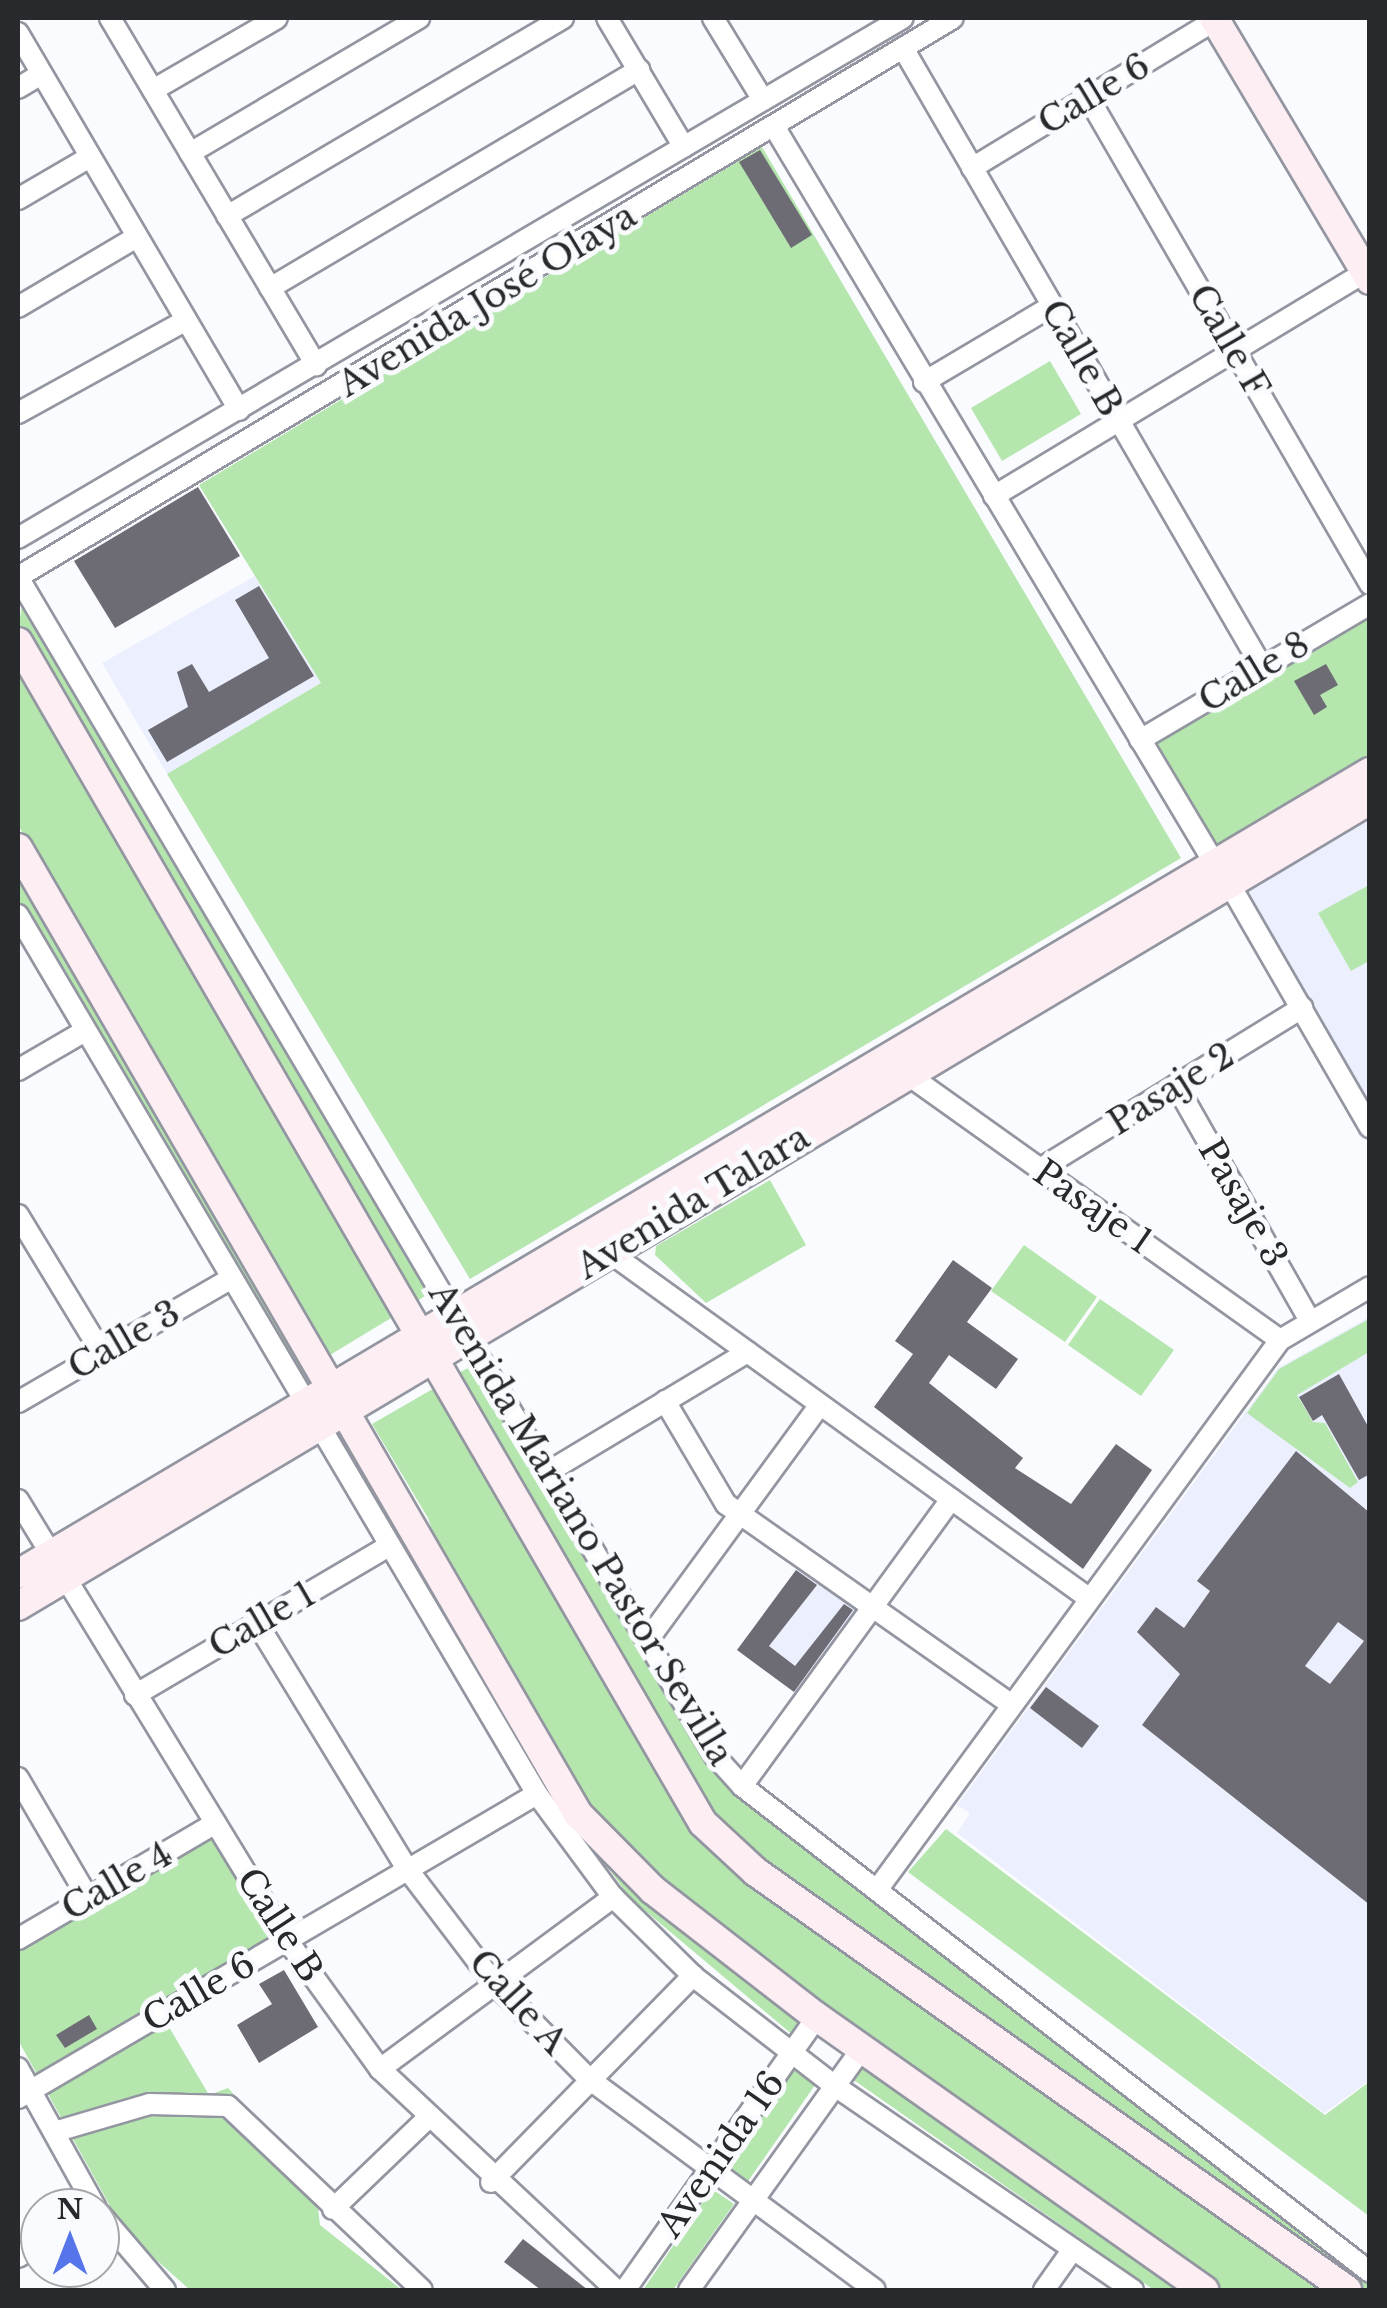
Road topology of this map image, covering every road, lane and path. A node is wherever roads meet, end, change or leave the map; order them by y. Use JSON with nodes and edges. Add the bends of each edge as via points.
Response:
{"nodes":[{"id":1,"x":277,"y":18,"type":"edge"},
{"id":2,"x":419,"y":18,"type":"edge"},
{"id":3,"x":562,"y":18,"type":"edge"},
{"id":4,"x":607,"y":18,"type":"edge"},
{"id":5,"x":714,"y":18,"type":"edge"},
{"id":6,"x":953,"y":18,"type":"edge"},
{"id":7,"x":1221,"y":18,"type":"edge"},
{"id":8,"x":120,"y":21,"type":"edge"},
{"id":9,"x":890,"y":21,"type":"edge"},
{"id":10,"x":18,"y":33,"type":"edge"},
{"id":11,"x":903,"y":48,"type":"junction"},
{"id":12,"x":638,"y":70,"type":"junction"},
{"id":13,"x":41,"y":74,"type":"junction"},
{"id":14,"x":18,"y":88,"type":"edge"},
{"id":15,"x":153,"y":90,"type":"junction"},
{"id":16,"x":1088,"y":98,"type":"junction"},
{"id":17,"x":763,"y":100,"type":"junction"},
{"id":18,"x":775,"y":128,"type":"junction"},
{"id":19,"x":684,"y":146,"type":"junction"},
{"id":20,"x":190,"y":152,"type":"junction"},
{"id":21,"x":90,"y":157,"type":"junction"},
{"id":22,"x":972,"y":168,"type":"junction"},
{"id":23,"x":18,"y":199,"type":"edge"},
{"id":24,"x":583,"y":206,"type":"junction"},
{"id":25,"x":227,"y":216,"type":"junction"},
{"id":26,"x":599,"y":233,"type":"junction"},
{"id":27,"x":136,"y":238,"type":"junction"},
{"id":28,"x":1368,"y":267,"type":"edge"},
{"id":29,"x":270,"y":288,"type":"junction"},
{"id":30,"x":1052,"y":306,"type":"junction"},
{"id":31,"x":18,"y":307,"type":"edge"},
{"id":32,"x":186,"y":321,"type":"junction"},
{"id":33,"x":1234,"y":351,"type":"junction"},
{"id":34,"x":316,"y":365,"type":"junction"},
{"id":35,"x":924,"y":382,"type":"junction"},
{"id":36,"x":239,"y":410,"type":"junction"},
{"id":37,"x":18,"y":413,"type":"edge"},
{"id":38,"x":1119,"y":421,"type":"junction"},
{"id":39,"x":994,"y":496,"type":"junction"},
{"id":40,"x":18,"y":538,"type":"edge"},
{"id":41,"x":18,"y":577,"type":"edge"},
{"id":42,"x":1370,"y":584,"type":"edge"},
{"id":43,"x":1370,"y":604,"type":"edge"},
{"id":44,"x":18,"y":642,"type":"edge"},
{"id":45,"x":1262,"y":668,"type":"junction"},
{"id":46,"x":1140,"y":740,"type":"junction"},
{"id":47,"x":1370,"y":772,"type":"edge"},
{"id":48,"x":1370,"y":800,"type":"edge"},
{"id":49,"x":18,"y":848,"type":"edge"},
{"id":50,"x":1222,"y":874,"type":"junction"},
{"id":51,"x":18,"y":915,"type":"edge"},
{"id":52,"x":1302,"y":1008,"type":"junction"},
{"id":53,"x":85,"y":1031,"type":"junction"},
{"id":54,"x":18,"y":1070,"type":"edge"},
{"id":55,"x":906,"y":1074,"type":"junction"},
{"id":56,"x":1176,"y":1085,"type":"junction"},
{"id":57,"x":1370,"y":1126,"type":"edge"},
{"id":58,"x":1040,"y":1170,"type":"junction"},
{"id":59,"x":18,"y":1215,"type":"edge"},
{"id":60,"x":609,"y":1252,"type":"junction"},
{"id":61,"x":230,"y":1279,"type":"junction"},
{"id":62,"x":1370,"y":1287,"type":"edge"},
{"id":63,"x":1310,"y":1321,"type":"junction"},
{"id":64,"x":459,"y":1327,"type":"junction"},
{"id":65,"x":1280,"y":1340,"type":"junction"},
{"id":66,"x":430,"y":1345,"type":"junction"},
{"id":67,"x":748,"y":1352,"type":"junction"},
{"id":68,"x":102,"y":1353,"type":"junction"},
{"id":69,"x":340,"y":1396,"type":"junction"},
{"id":70,"x":18,"y":1402,"type":"edge"},
{"id":71,"x":665,"y":1402,"type":"junction"},
{"id":72,"x":820,"y":1405,"type":"junction"},
{"id":73,"x":310,"y":1413,"type":"junction"},
{"id":74,"x":548,"y":1472,"type":"junction"},
{"id":75,"x":951,"y":1499,"type":"junction"},
{"id":76,"x":18,"y":1500,"type":"edge"},
{"id":77,"x":743,"y":1516,"type":"junction"},
{"id":78,"x":389,"y":1546,"type":"junction"},
{"id":79,"x":56,"y":1566,"type":"junction"},
{"id":80,"x":18,"y":1574,"type":"edge"},
{"id":81,"x":1086,"y":1598,"type":"junction"},
{"id":82,"x":18,"y":1606,"type":"edge"},
{"id":83,"x":873,"y":1606,"type":"junction"},
{"id":84,"x":257,"y":1623,"type":"junction"},
{"id":85,"x":647,"y":1640,"type":"junction"},
{"id":86,"x":135,"y":1695,"type":"junction"},
{"id":87,"x":1008,"y":1702,"type":"junction"},
{"id":88,"x":18,"y":1778,"type":"edge"},
{"id":89,"x":742,"y":1786,"type":"junction"},
{"id":90,"x":537,"y":1794,"type":"junction"},
{"id":91,"x":216,"y":1824,"type":"junction"},
{"id":92,"x":408,"y":1870,"type":"junction"},
{"id":93,"x":877,"y":1890,"type":"junction"},
{"id":94,"x":88,"y":1898,"type":"junction"},
{"id":95,"x":613,"y":1898,"type":"junction"},
{"id":96,"x":18,"y":1939,"type":"edge"},
{"id":97,"x":287,"y":1940,"type":"junction"},
{"id":98,"x":694,"y":1976,"type":"junction"},
{"id":99,"x":494,"y":1982,"type":"junction"},
{"id":100,"x":817,"y":2017,"type":"junction"},
{"id":101,"x":861,"y":2050,"type":"junction"},
{"id":102,"x":792,"y":2053,"type":"junction"},
{"id":103,"x":18,"y":2068,"type":"edge"},
{"id":104,"x":380,"y":2069,"type":"junction"},
{"id":105,"x":589,"y":2079,"type":"junction"},
{"id":106,"x":835,"y":2086,"type":"junction"},
{"id":107,"x":24,"y":2094,"type":"edge"},
{"id":108,"x":427,"y":2118,"type":"junction"},
{"id":109,"x":54,"y":2132,"type":"junction"},
{"id":110,"x":708,"y":2172,"type":"junction"},
{"id":111,"x":491,"y":2182,"type":"junction"},
{"id":112,"x":85,"y":2188,"type":"edge"},
{"id":113,"x":752,"y":2202,"type":"junction"},
{"id":114,"x":334,"y":2208,"type":"junction"},
{"id":115,"x":120,"y":2237,"type":"edge"},
{"id":116,"x":1073,"y":2249,"type":"junction"},
{"id":117,"x":1370,"y":2272,"type":"edge"},
{"id":118,"x":165,"y":2290,"type":"edge"},
{"id":119,"x":422,"y":2290,"type":"edge"},
{"id":120,"x":616,"y":2290,"type":"edge"},
{"id":121,"x":625,"y":2290,"type":"edge"},
{"id":122,"x":689,"y":2290,"type":"edge"},
{"id":123,"x":873,"y":2290,"type":"edge"},
{"id":124,"x":1044,"y":2290,"type":"edge"},
{"id":125,"x":1133,"y":2290,"type":"edge"},
{"id":126,"x":1204,"y":2290,"type":"edge"},
{"id":127,"x":1346,"y":2290,"type":"edge"}],
"edges":[{"from":1,"to":15,"type":"street"},
{"from":2,"to":20,"type":"street"},
{"from":3,"to":25,"type":"street"},
{"from":4,"to":12,"type":"street"},
{"from":5,"to":17,"type":"street"},
{"from":6,"to":11,"type":"street","name":"Avenida José Olaya"},
{"from":7,"to":16,"type":"street","name":"Calle 6"},
{"from":7,"to":28,"type":"main road"},
{"from":8,"to":15,"type":"street"},
{"from":9,"to":17,"type":"street","name":"Avenida José Olaya"},
{"from":10,"to":13,"type":"street"},
{"from":11,"to":18,"type":"street","name":"Avenida José Olaya"},
{"from":11,"to":22,"type":"street","name":"Calle B"},
{"from":12,"to":19,"type":"street"},
{"from":12,"to":29,"type":"street"},
{"from":13,"to":14,"type":"street"},
{"from":13,"to":21,"type":"street"},
{"from":15,"to":20,"type":"street"},
{"from":16,"to":22,"type":"street","name":"Calle 6"},
{"from":16,"to":33,"type":"street","name":"Calle F"},
{"from":17,"to":19,"type":"street","name":"Avenida José Olaya"},
{"from":18,"to":26,"type":"street","name":"Avenida José Olaya"},
{"from":18,"to":35,"type":"street"},
{"from":19,"to":24,"type":"street","name":"Avenida José Olaya"},
{"from":20,"to":25,"type":"street"},
{"from":21,"to":23,"type":"street"},
{"from":21,"to":27,"type":"street"},
{"from":22,"to":30,"type":"street","name":"Calle B"},
{"from":24,"to":26,"type":"street"},
{"from":24,"to":34,"type":"street","name":"Avenida José Olaya"},
{"from":25,"to":29,"type":"street"},
{"from":26,"to":41,"type":"street","name":"Avenida José Olaya"},
{"from":27,"to":31,"type":"street"},
{"from":27,"to":32,"type":"street"},
{"from":28,"to":33,"type":"street"},
{"from":29,"to":34,"type":"street"},
{"from":30,"to":35,"type":"street"},
{"from":30,"to":38,"type":"street","name":"Calle B"},
{"from":32,"to":36,"type":"street"},
{"from":32,"to":37,"type":"street"},
{"from":33,"to":38,"type":"street"},
{"from":33,"to":42,"type":"street","name":"Calle F"},
{"from":34,"to":36,"type":"street","name":"Avenida José Olaya"},
{"from":35,"to":39,"type":"street"},
{"from":36,"to":40,"type":"street","name":"Avenida José Olaya"},
{"from":38,"to":39,"type":"street"},
{"from":38,"to":45,"type":"street","name":"Calle B"},
{"from":39,"to":46,"type":"street"},
{"from":41,"to":64,"type":"street","name":"Avenida Mariano Pastor Sevilla"},
{"from":43,"to":45,"type":"street","name":"Calle 8"},
{"from":44,"to":66,"type":"main road","name":"Avenida Mariano Pastor Sevilla"},
{"from":45,"to":46,"type":"street","name":"Calle 8"},
{"from":46,"to":50,"type":"street"},
{"from":47,"to":50,"type":"main road","name":"Avenida Talara"},
{"from":48,"to":50,"type":"main road","name":"Avenida Talara"},
{"from":49,"to":69,"type":"main road"},
{"from":50,"to":52,"type":"street"},
{"from":50,"to":55,"type":"main road","name":"Avenida Talara"},
{"from":50,"to":64,"type":"main road","name":"Avenida Talara"},
{"from":51,"to":53,"type":"street"},
{"from":52,"to":56,"type":"street","name":"Pasaje 2"},
{"from":52,"to":57,"type":"street"},
{"from":53,"to":54,"type":"street"},
{"from":53,"to":61,"type":"street"},
{"from":55,"to":58,"type":"street","name":"Pasaje 1"},
{"from":55,"to":60,"type":"main road","name":"Avenida Talara"},
{"from":56,"to":58,"type":"street","name":"Pasaje 2"},
{"from":56,"to":63,"type":"street","name":"Pasaje 3"},
{"from":58,"to":65,"type":"street","name":"Pasaje 1"},
{"from":59,"to":68,"type":"street"},
{"from":60,"to":64,"type":"main road","name":"Avenida Talara"},
{"from":60,"to":67,"type":"street"},
{"from":61,"to":68,"type":"street","name":"Calle 3"},
{"from":61,"to":73,"type":"street"},
{"from":62,"to":63,"type":"street"},
{"from":63,"to":65,"type":"street"},
{"from":64,"to":66,"type":"main road","name":"Avenida Talara"},
{"from":64,"to":74,"type":"street","name":"Avenida Mariano Pastor Sevilla"},
{"from":65,"to":81,"type":"street"},
{"from":66,"to":69,"type":"main road","name":"Avenida Talara"},
{"from":66,"to":127,"type":"main road","name":"Avenida Mariano Pastor Sevilla","via":[[689,1803],[726,1848]]},
{"from":67,"to":71,"type":"street"},
{"from":67,"to":72,"type":"street"},
{"from":68,"to":70,"type":"street","name":"Calle 3"},
{"from":69,"to":73,"type":"main road","name":"Avenida Talara"},
{"from":69,"to":100,"type":"main road","via":[[578,1814],[653,1890]]},
{"from":71,"to":74,"type":"street"},
{"from":71,"to":77,"type":"street","via":[[726,1504]]},
{"from":72,"to":75,"type":"street"},
{"from":72,"to":77,"type":"street"},
{"from":73,"to":78,"type":"street"},
{"from":73,"to":79,"type":"main road","name":"Avenida Talara"},
{"from":74,"to":85,"type":"street","name":"Avenida Mariano Pastor Sevilla"},
{"from":75,"to":81,"type":"street"},
{"from":75,"to":83,"type":"street"},
{"from":76,"to":79,"type":"street","name":"Calle B"},
{"from":77,"to":83,"type":"street"},
{"from":77,"to":85,"type":"street"},
{"from":78,"to":84,"type":"street","name":"Calle 1"},
{"from":78,"to":90,"type":"street"},
{"from":79,"to":80,"type":"main road","name":"Avenida Talara"},
{"from":79,"to":82,"type":"main road","name":"Avenida Talara"},
{"from":79,"to":86,"type":"street","name":"Calle B"},
{"from":81,"to":87,"type":"street"},
{"from":83,"to":87,"type":"street"},
{"from":83,"to":89,"type":"street"},
{"from":84,"to":86,"type":"street","name":"Calle 1"},
{"from":84,"to":92,"type":"street","name":"Calle A"},
{"from":85,"to":89,"type":"street","name":"Avenida Mariano Pastor Sevilla"},
{"from":86,"to":91,"type":"street","name":"Calle B"},
{"from":87,"to":93,"type":"street"},
{"from":88,"to":94,"type":"street"},
{"from":89,"to":93,"type":"street","name":"Avenida Mariano Pastor Sevilla"},
{"from":90,"to":92,"type":"street","name":"Calle 6"},
{"from":90,"to":95,"type":"street"},
{"from":91,"to":94,"type":"street","name":"Calle 4"},
{"from":91,"to":97,"type":"street","name":"Calle B"},
{"from":92,"to":97,"type":"street","name":"Calle 6"},
{"from":92,"to":99,"type":"street","name":"Calle A"},
{"from":93,"to":117,"type":"street","name":"Avenida Mariano Pastor Sevilla"},
{"from":94,"to":96,"type":"street","name":"Calle 4"},
{"from":95,"to":98,"type":"street"},
{"from":95,"to":99,"type":"street"},
{"from":97,"to":104,"type":"street","name":"Calle B"},
{"from":97,"to":107,"type":"street","name":"Calle 6"},
{"from":98,"to":102,"type":"street"},
{"from":98,"to":105,"type":"street"},
{"from":99,"to":104,"type":"street"},
{"from":99,"to":105,"type":"street","name":"Calle A"},
{"from":100,"to":101,"type":"main road"},
{"from":100,"to":102,"type":"street","name":"Avenida 16"},
{"from":101,"to":106,"type":"street","name":"Avenida 16"},
{"from":101,"to":126,"type":"main road"},
{"from":102,"to":106,"type":"street"},
{"from":102,"to":110,"type":"street","name":"Avenida 16"},
{"from":103,"to":107,"type":"street"},
{"from":104,"to":108,"type":"street","name":"Calle B"},
{"from":105,"to":110,"type":"street","name":"Calle A"},
{"from":105,"to":111,"type":"street"},
{"from":106,"to":113,"type":"street","name":"Avenida 16"},
{"from":106,"to":116,"type":"street"},
{"from":107,"to":109,"type":"street"},
{"from":108,"to":111,"type":"street","name":"Calle B"},
{"from":108,"to":114,"type":"street"},
{"from":109,"to":112,"type":"street"},
{"from":109,"to":114,"type":"street","via":[[150,2104],[205,2100],[267,2138]]},
{"from":110,"to":113,"type":"street","name":"Calle A"},
{"from":110,"to":121,"type":"street","name":"Avenida 16"},
{"from":111,"to":120,"type":"street","name":"Calle B"},
{"from":113,"to":122,"type":"street","name":"Avenida 16"},
{"from":113,"to":123,"type":"street","name":"Calle A"},
{"from":114,"to":119,"type":"street"},
{"from":115,"to":118,"type":"street"},
{"from":116,"to":124,"type":"street"},
{"from":116,"to":125,"type":"street"}]}
